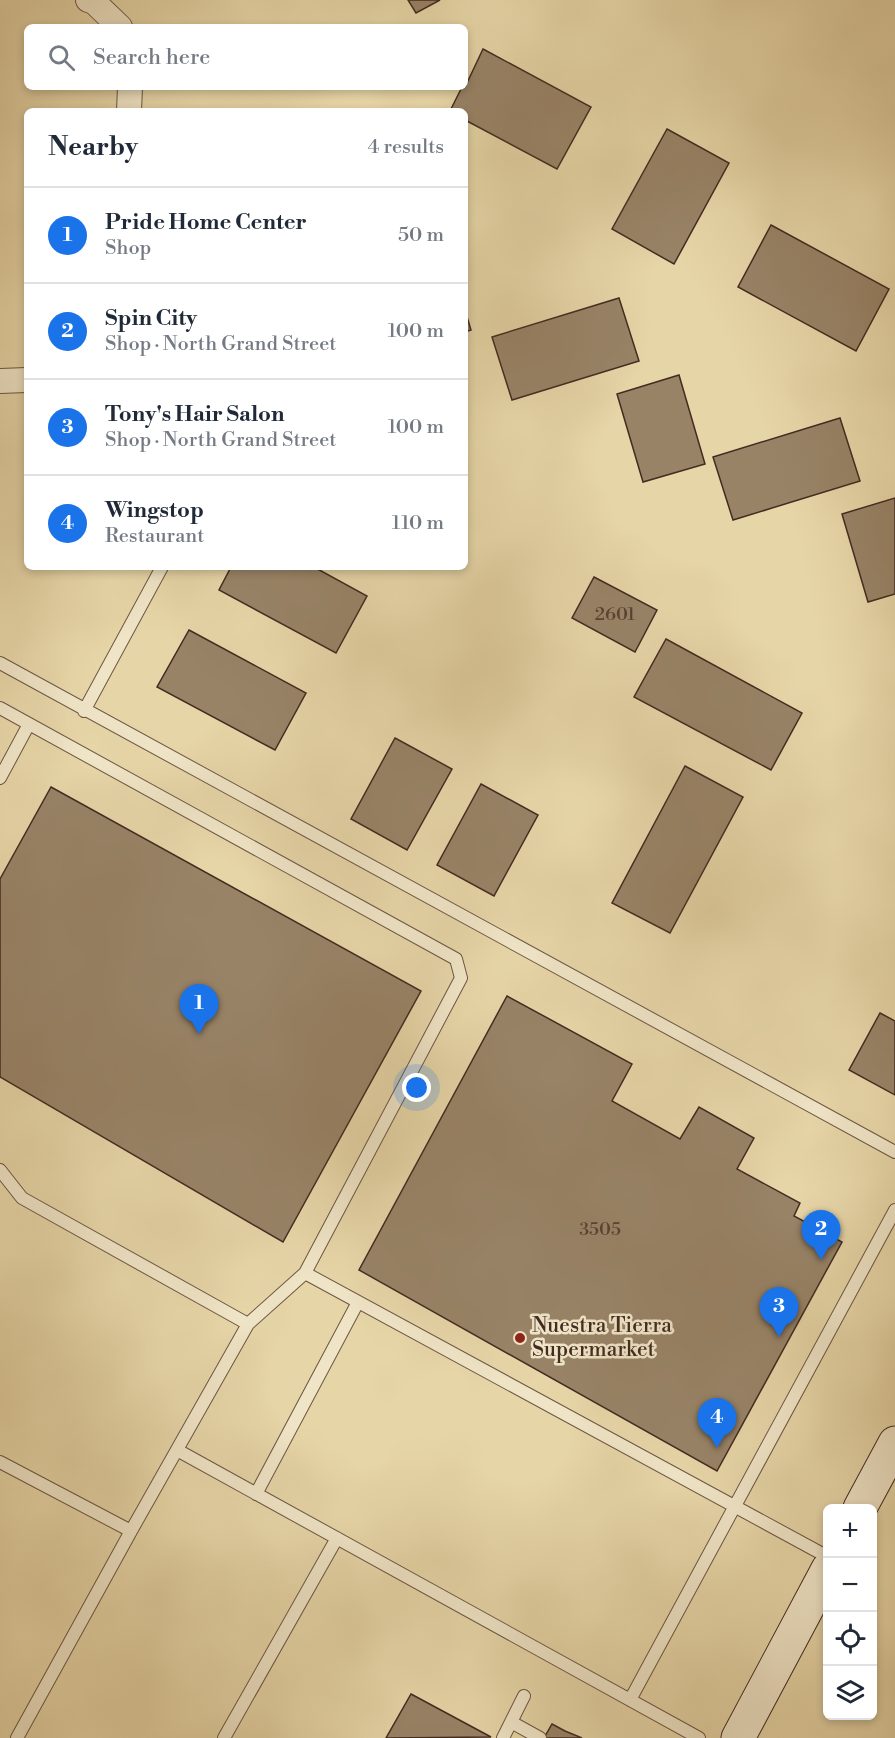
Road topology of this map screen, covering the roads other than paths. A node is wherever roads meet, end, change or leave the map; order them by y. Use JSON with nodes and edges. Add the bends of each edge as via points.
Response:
{"nodes":[{"id":1,"x":88,"y":0,"type":"edge"},
{"id":2,"x":117,"y":24,"type":"edge"},
{"id":3,"x":130,"y":90,"type":"edge"},
{"id":4,"x":129,"y":108,"type":"edge"},
{"id":5,"x":24,"y":380,"type":"edge"},
{"id":6,"x":0,"y":381,"type":"edge"},
{"id":7,"x":160,"y":570,"type":"edge"},
{"id":8,"x":0,"y":663,"type":"edge"},
{"id":9,"x":0,"y":708,"type":"edge"},
{"id":10,"x":84,"y":711,"type":"junction"},
{"id":11,"x":29,"y":724,"type":"junction"},
{"id":12,"x":0,"y":778,"type":"edge"},
{"id":13,"x":895,"y":1152,"type":"edge"},
{"id":14,"x":0,"y":1170,"type":"edge"},
{"id":15,"x":895,"y":1210,"type":"edge"},
{"id":16,"x":305,"y":1273,"type":"junction"},
{"id":17,"x":358,"y":1302,"type":"junction"},
{"id":18,"x":248,"y":1324,"type":"junction"},
{"id":19,"x":895,"y":1443,"type":"edge"},
{"id":20,"x":177,"y":1450,"type":"junction"},
{"id":21,"x":0,"y":1462,"type":"edge"},
{"id":22,"x":256,"y":1494,"type":"junction"},
{"id":23,"x":863,"y":1504,"type":"edge"},
{"id":24,"x":733,"y":1506,"type":"junction"},
{"id":25,"x":132,"y":1531,"type":"junction"},
{"id":26,"x":337,"y":1538,"type":"junction"},
{"id":27,"x":823,"y":1554,"type":"edge"},
{"id":28,"x":823,"y":1578,"type":"edge"},
{"id":29,"x":524,"y":1696,"type":"dead end"},
{"id":30,"x":630,"y":1700,"type":"junction"},
{"id":31,"x":511,"y":1722,"type":"junction"},
{"id":32,"x":17,"y":1738,"type":"edge"},
{"id":33,"x":224,"y":1738,"type":"edge"},
{"id":34,"x":503,"y":1738,"type":"edge"},
{"id":35,"x":540,"y":1738,"type":"edge"},
{"id":36,"x":699,"y":1738,"type":"edge"},
{"id":37,"x":738,"y":1738,"type":"edge"}],
"edges":[{"from":1,"to":2,"type":"street"},
{"from":3,"to":4,"type":"street"},
{"from":5,"to":6,"type":"street"},
{"from":7,"to":10,"type":"lane"},
{"from":8,"to":10,"type":"lane"},
{"from":9,"to":11,"type":"lane"},
{"from":10,"to":13,"type":"lane"},
{"from":11,"to":12,"type":"lane"},
{"from":11,"to":16,"type":"lane","via":[[456,959],[461,978]]},
{"from":14,"to":18,"type":"lane","via":[[22,1198]]},
{"from":15,"to":24,"type":"lane"},
{"from":16,"to":17,"type":"lane"},
{"from":16,"to":18,"type":"lane"},
{"from":17,"to":22,"type":"lane"},
{"from":17,"to":24,"type":"lane"},
{"from":18,"to":20,"type":"lane"},
{"from":19,"to":23,"type":"main road"},
{"from":20,"to":22,"type":"lane"},
{"from":20,"to":25,"type":"lane"},
{"from":21,"to":25,"type":"lane"},
{"from":22,"to":26,"type":"lane"},
{"from":24,"to":27,"type":"lane"},
{"from":24,"to":30,"type":"lane"},
{"from":25,"to":32,"type":"lane"},
{"from":26,"to":30,"type":"lane"},
{"from":26,"to":33,"type":"lane"},
{"from":28,"to":37,"type":"main road"},
{"from":29,"to":31,"type":"lane"},
{"from":30,"to":36,"type":"lane"},
{"from":31,"to":34,"type":"lane"},
{"from":31,"to":35,"type":"lane"}]}
